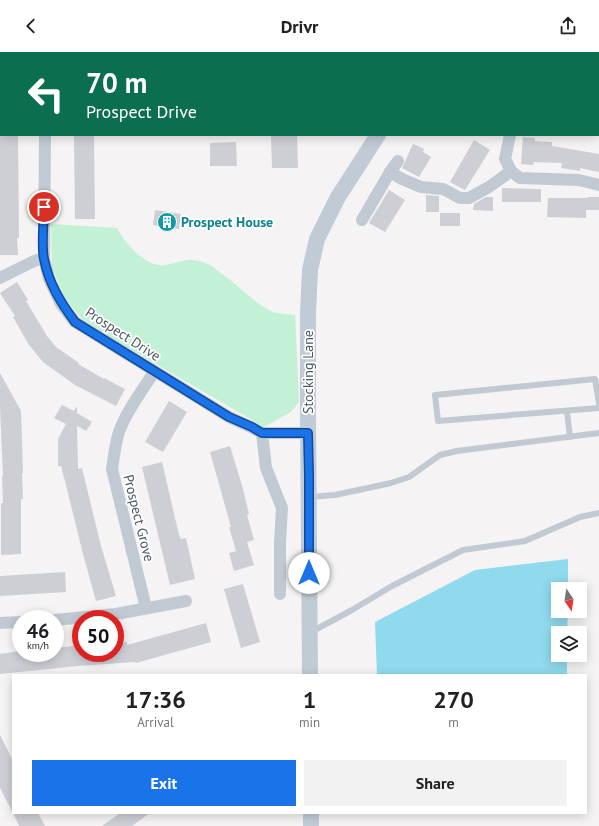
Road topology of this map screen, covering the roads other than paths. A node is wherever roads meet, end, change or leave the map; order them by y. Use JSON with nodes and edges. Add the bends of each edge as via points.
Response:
{"nodes":[{"id":1,"x":45,"y":136,"type":"edge"},
{"id":2,"x":377,"y":136,"type":"edge"},
{"id":3,"x":510,"y":136,"type":"edge"},
{"id":4,"x":398,"y":161,"type":"dead end"},
{"id":5,"x":510,"y":171,"type":"junction"},
{"id":6,"x":390,"y":172,"type":"junction"},
{"id":7,"x":599,"y":185,"type":"edge"},
{"id":8,"x":362,"y":220,"type":"dead end"},
{"id":9,"x":44,"y":258,"type":"junction"},
{"id":10,"x":0,"y":278,"type":"edge"},
{"id":11,"x":154,"y":372,"type":"junction"},
{"id":12,"x":599,"y":403,"type":"edge"},
{"id":13,"x":599,"y":408,"type":"edge"},
{"id":14,"x":567,"y":412,"type":"junction"},
{"id":15,"x":262,"y":433,"type":"junction"},
{"id":16,"x":308,"y":433,"type":"junction"},
{"id":17,"x":599,"y":433,"type":"edge"},
{"id":18,"x":570,"y":437,"type":"junction"},
{"id":19,"x":309,"y":497,"type":"junction"},
{"id":20,"x":599,"y":513,"type":"edge"},
{"id":21,"x":280,"y":594,"type":"dead end"},
{"id":22,"x":186,"y":601,"type":"dead end"},
{"id":23,"x":146,"y":608,"type":"junction"},
{"id":24,"x":64,"y":619,"type":"edge"},
{"id":25,"x":12,"y":622,"type":"edge"},
{"id":26,"x":0,"y":623,"type":"edge"},
{"id":27,"x":310,"y":633,"type":"junction"},
{"id":28,"x":310,"y":674,"type":"edge"},
{"id":29,"x":311,"y":814,"type":"edge"},
{"id":30,"x":311,"y":826,"type":"edge"}],
"edges":[{"from":1,"to":9,"type":"street","name":"Prospect Drive"},
{"from":2,"to":16,"type":"main road","name":"Stocking Lane","via":[[338,197],[317,239],[310,270],[308,307]]},
{"from":3,"to":5,"type":"street","via":[[505,159]]},
{"from":4,"to":6,"type":"street"},
{"from":5,"to":6,"type":"street","via":[[470,198],[460,198],[443,188],[421,188]]},
{"from":5,"to":7,"type":"street","via":[[520,178],[580,180]]},
{"from":6,"to":8,"type":"street"},
{"from":9,"to":10,"type":"street"},
{"from":9,"to":11,"type":"street","name":"Prospect Drive","via":[[49,279],[61,304],[75,322]]},
{"from":11,"to":15,"type":"street","name":"Prospect Drive","via":[[229,417]]},
{"from":11,"to":23,"type":"street","name":"Prospect Grove","via":[[119,432],[112,469]]},
{"from":12,"to":14,"type":"lane","via":[[595,379],[435,395],[438,421]]},
{"from":13,"to":14,"type":"lane"},
{"from":14,"to":18,"type":"lane"},
{"from":15,"to":16,"type":"street","name":"Prospect Drive"},
{"from":15,"to":21,"type":"street","via":[[266,468],[282,508]]},
{"from":16,"to":19,"type":"main road","name":"Stocking Lane"},
{"from":17,"to":18,"type":"lane"},
{"from":18,"to":19,"type":"lane","via":[[440,455],[409,477],[391,483],[335,495]]},
{"from":19,"to":27,"type":"main road","name":"Stocking Lane"},
{"from":20,"to":27,"type":"lane","via":[[580,517],[525,541],[463,550],[392,586]]},
{"from":22,"to":23,"type":"street"},
{"from":23,"to":24,"type":"street"},
{"from":25,"to":26,"type":"street"},
{"from":27,"to":28,"type":"main road","name":"Stocking Lane"},
{"from":29,"to":30,"type":"main road"}]}
